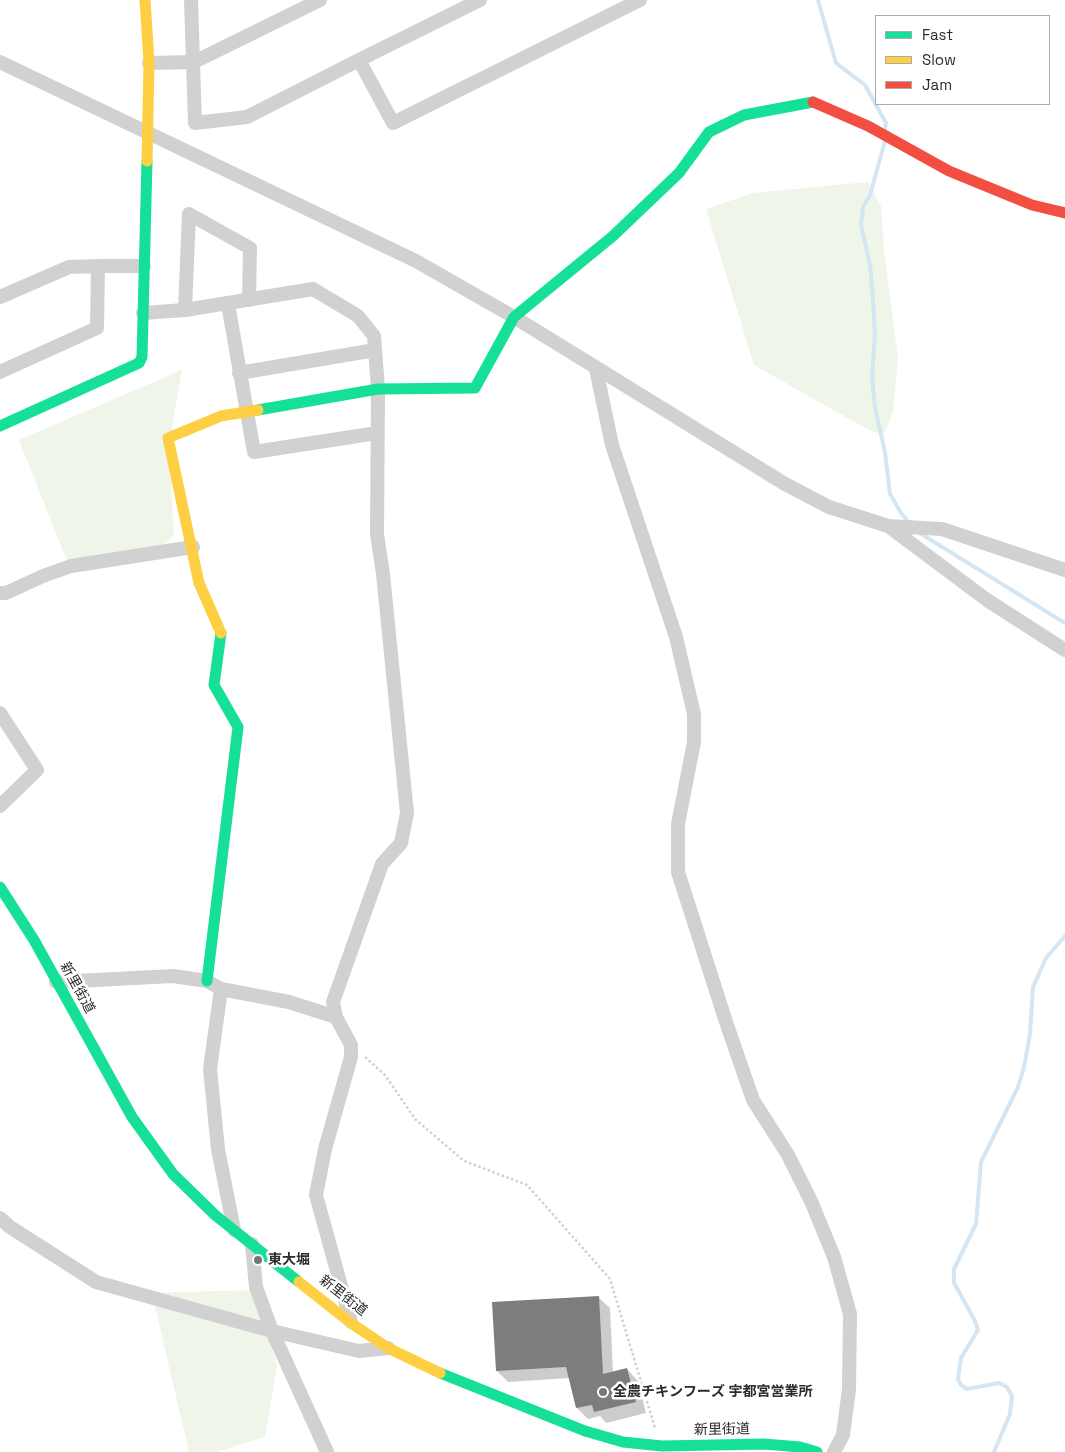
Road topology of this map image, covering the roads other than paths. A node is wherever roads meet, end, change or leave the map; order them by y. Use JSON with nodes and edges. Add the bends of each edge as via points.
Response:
{"nodes":[{"id":1,"x":145,"y":0,"type":"edge"},
{"id":2,"x":191,"y":0,"type":"edge"},
{"id":3,"x":320,"y":0,"type":"edge"},
{"id":4,"x":640,"y":0,"type":"edge"},
{"id":5,"x":477,"y":1,"type":"edge"},
{"id":6,"x":359,"y":60,"type":"junction"},
{"id":7,"x":0,"y":62,"type":"edge"},
{"id":8,"x":194,"y":62,"type":"junction"},
{"id":9,"x":149,"y":63,"type":"junction"},
{"id":10,"x":147,"y":132,"type":"junction"},
{"id":11,"x":1065,"y":213,"type":"edge"},
{"id":12,"x":98,"y":266,"type":"junction"},
{"id":13,"x":144,"y":266,"type":"junction"},
{"id":14,"x":0,"y":297,"type":"edge"},
{"id":15,"x":249,"y":300,"type":"junction"},
{"id":16,"x":228,"y":304,"type":"junction"},
{"id":17,"x":185,"y":310,"type":"junction"},
{"id":18,"x":143,"y":313,"type":"junction"},
{"id":19,"x":514,"y":316,"type":"junction"},
{"id":20,"x":375,"y":350,"type":"junction"},
{"id":21,"x":596,"y":369,"type":"junction"},
{"id":22,"x":0,"y":372,"type":"edge"},
{"id":23,"x":239,"y":373,"type":"junction"},
{"id":24,"x":378,"y":390,"type":"junction"},
{"id":25,"x":245,"y":412,"type":"junction"},
{"id":26,"x":0,"y":426,"type":"edge"},
{"id":27,"x":378,"y":433,"type":"junction"},
{"id":28,"x":895,"y":526,"type":"junction"},
{"id":29,"x":193,"y":547,"type":"junction"},
{"id":30,"x":1065,"y":570,"type":"edge"},
{"id":31,"x":0,"y":593,"type":"edge"},
{"id":32,"x":1065,"y":650,"type":"edge"},
{"id":33,"x":0,"y":714,"type":"edge"},
{"id":34,"x":0,"y":806,"type":"edge"},
{"id":35,"x":0,"y":887,"type":"edge"},
{"id":36,"x":207,"y":981,"type":"junction"},
{"id":37,"x":56,"y":982,"type":"junction"},
{"id":38,"x":221,"y":989,"type":"junction"},
{"id":39,"x":336,"y":1017,"type":"junction"},
{"id":40,"x":0,"y":1218,"type":"edge"},
{"id":41,"x":234,"y":1230,"type":"junction"},
{"id":42,"x":252,"y":1244,"type":"junction"},
{"id":43,"x":351,"y":1323,"type":"junction"},
{"id":44,"x":272,"y":1331,"type":"junction"},
{"id":45,"x":388,"y":1348,"type":"junction"},
{"id":46,"x":667,"y":1448,"type":"edge"},
{"id":47,"x":327,"y":1452,"type":"edge"},
{"id":48,"x":817,"y":1452,"type":"edge"},
{"id":49,"x":834,"y":1452,"type":"edge"}],
"edges":[{"from":1,"to":9,"type":"street"},
{"from":2,"to":8,"type":"street"},
{"from":3,"to":8,"type":"street"},
{"from":4,"to":6,"type":"street","via":[[394,123]]},
{"from":5,"to":6,"type":"street"},
{"from":6,"to":8,"type":"street","via":[[247,117],[196,123]]},
{"from":7,"to":10,"type":"street"},
{"from":8,"to":9,"type":"street"},
{"from":9,"to":10,"type":"street"},
{"from":10,"to":13,"type":"street"},
{"from":10,"to":19,"type":"street","via":[[416,261]]},
{"from":11,"to":19,"type":"street","via":[[1032,205],[949,170],[877,131],[813,102],[744,115],[709,132],[678,173],[613,236]]},
{"from":12,"to":13,"type":"street"},
{"from":12,"to":14,"type":"street","via":[[69,266]]},
{"from":12,"to":22,"type":"street","via":[[97,328]]},
{"from":13,"to":18,"type":"street"},
{"from":15,"to":16,"type":"street"},
{"from":15,"to":17,"type":"street","via":[[250,248],[189,214]]},
{"from":15,"to":20,"type":"street","via":[[313,289],[358,316],[374,336]]},
{"from":16,"to":17,"type":"street"},
{"from":16,"to":23,"type":"street"},
{"from":17,"to":18,"type":"street"},
{"from":18,"to":26,"type":"street","via":[[139,363]]},
{"from":19,"to":21,"type":"street"},
{"from":19,"to":24,"type":"street","via":[[475,388]]},
{"from":20,"to":23,"type":"street"},
{"from":20,"to":24,"type":"street"},
{"from":21,"to":28,"type":"street","via":[[785,484],[829,507]]},
{"from":21,"to":49,"type":"street","via":[[612,445],[676,637],[694,714],[694,742],[678,824],[678,872],[753,1100],[788,1155],[811,1201],[834,1257],[850,1314],[849,1389],[843,1435]]},
{"from":23,"to":25,"type":"street"},
{"from":24,"to":25,"type":"street"},
{"from":24,"to":27,"type":"street"},
{"from":25,"to":27,"type":"street","via":[[254,452]]},
{"from":25,"to":29,"type":"street","via":[[221,416],[168,438]]},
{"from":27,"to":39,"type":"street","via":[[377,534],[407,813],[401,843],[382,864],[348,957],[333,1002]]},
{"from":28,"to":30,"type":"street","via":[[942,529]]},
{"from":28,"to":32,"type":"street","via":[[987,600]]},
{"from":29,"to":31,"type":"street","via":[[71,566]]},
{"from":29,"to":36,"type":"street","via":[[198,583],[221,630],[214,685],[238,727]]},
{"from":33,"to":34,"type":"street","via":[[37,770]]},
{"from":35,"to":37,"type":"street","name":"新里街道"},
{"from":36,"to":37,"type":"street","via":[[173,976]]},
{"from":36,"to":38,"type":"street"},
{"from":37,"to":41,"type":"street","name":"新里街道","via":[[152,1149],[196,1197]]},
{"from":38,"to":39,"type":"street","via":[[289,1002]]},
{"from":38,"to":41,"type":"street","via":[[210,1069],[218,1149]]},
{"from":39,"to":43,"type":"street","via":[[351,1045],[351,1057],[325,1148],[316,1195]]},
{"from":40,"to":44,"type":"street","via":[[96,1282]]},
{"from":41,"to":42,"type":"street","name":"新里街道"},
{"from":42,"to":43,"type":"street","name":"新里街道"},
{"from":42,"to":44,"type":"street","via":[[256,1287]]},
{"from":43,"to":45,"type":"street","name":"新里街道"},
{"from":44,"to":45,"type":"street","via":[[359,1351]]},
{"from":44,"to":47,"type":"street"},
{"from":45,"to":46,"type":"street","name":"新里街道","via":[[430,1369],[585,1431],[623,1442]]},
{"from":46,"to":48,"type":"street","name":"新里街道","via":[[764,1444]]}]}
